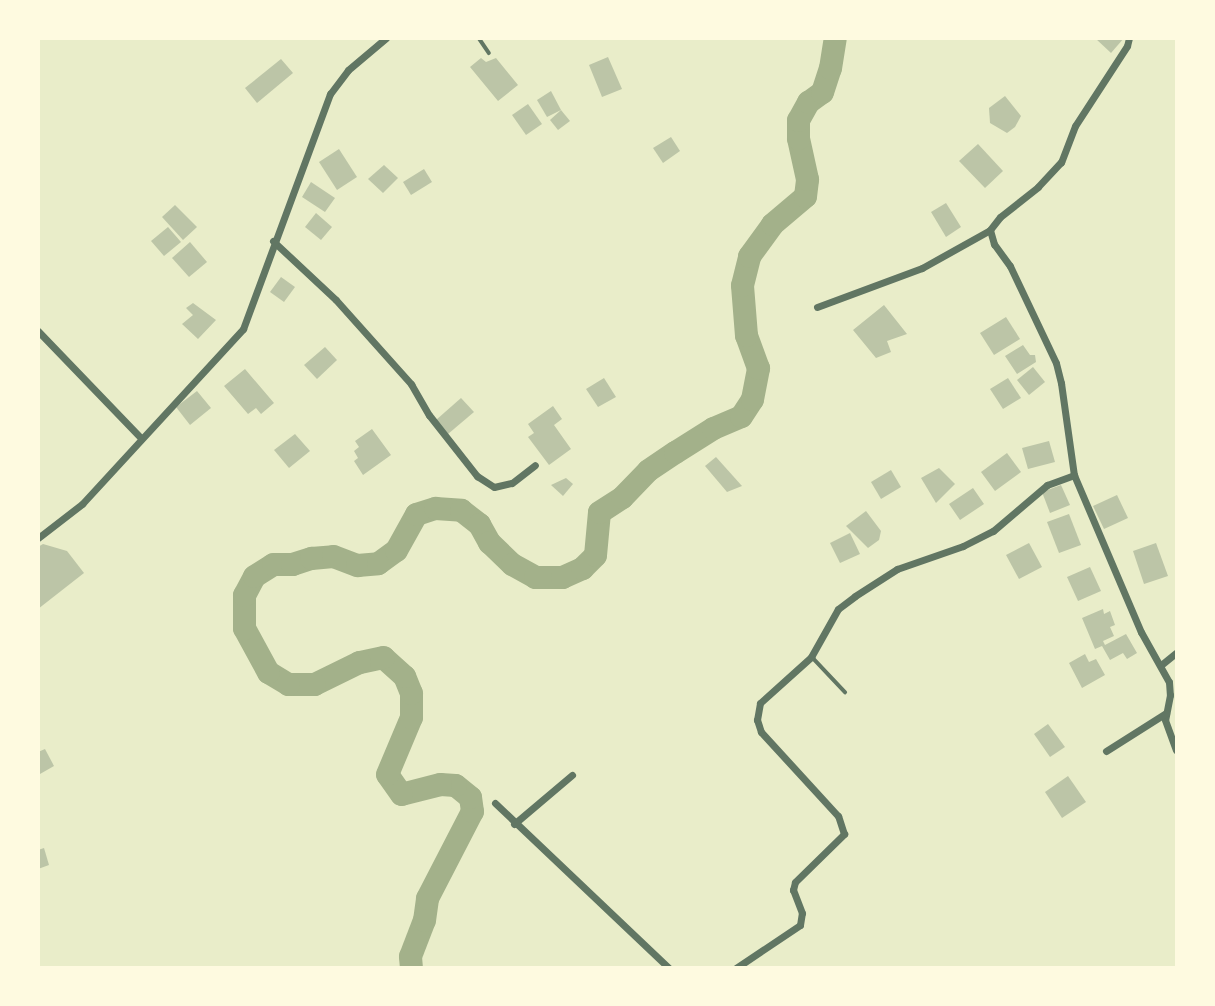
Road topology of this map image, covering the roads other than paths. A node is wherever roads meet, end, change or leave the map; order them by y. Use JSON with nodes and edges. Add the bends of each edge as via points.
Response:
{"nodes":[{"id":1,"x":386,"y":38,"type":"edge"},
{"id":2,"x":479,"y":38,"type":"edge"},
{"id":3,"x":1129,"y":38,"type":"edge"},
{"id":4,"x":489,"y":53,"type":"dead end"},
{"id":5,"x":990,"y":230,"type":"junction"},
{"id":6,"x":273,"y":242,"type":"junction"},
{"id":7,"x":817,"y":307,"type":"dead end"},
{"id":8,"x":38,"y":331,"type":"edge"},
{"id":9,"x":141,"y":438,"type":"junction"},
{"id":10,"x":535,"y":465,"type":"dead end"},
{"id":11,"x":1074,"y":475,"type":"junction"},
{"id":12,"x":38,"y":538,"type":"edge"},
{"id":13,"x":1177,"y":653,"type":"edge"},
{"id":14,"x":811,"y":657,"type":"junction"},
{"id":15,"x":1161,"y":665,"type":"junction"},
{"id":16,"x":845,"y":692,"type":"dead end"},
{"id":17,"x":1166,"y":713,"type":"junction"},
{"id":18,"x":1177,"y":750,"type":"edge"},
{"id":19,"x":1105,"y":751,"type":"dead end"},
{"id":20,"x":572,"y":775,"type":"dead end"},
{"id":21,"x":495,"y":803,"type":"dead end"},
{"id":22,"x":514,"y":824,"type":"junction"},
{"id":23,"x":669,"y":968,"type":"edge"},
{"id":24,"x":736,"y":968,"type":"edge"}],
"edges":[{"from":1,"to":6,"type":"street","via":[[348,70],[330,94]]},
{"from":2,"to":4,"type":"lane"},
{"from":3,"to":5,"type":"street","via":[[1075,126],[1061,162]]},
{"from":5,"to":7,"type":"street","via":[[922,268]]},
{"from":5,"to":11,"type":"street","via":[[1056,363]]},
{"from":6,"to":9,"type":"street","via":[[243,328]]},
{"from":6,"to":10,"type":"street","via":[[336,300],[411,384],[477,477],[494,488],[512,483]]},
{"from":8,"to":9,"type":"street"},
{"from":9,"to":12,"type":"street","via":[[82,504]]},
{"from":11,"to":14,"type":"street","via":[[1047,485],[992,530],[897,569],[856,596],[838,609]]},
{"from":11,"to":15,"type":"street","via":[[1141,632]]},
{"from":13,"to":15,"type":"street"},
{"from":14,"to":16,"type":"lane"},
{"from":14,"to":24,"type":"street","via":[[760,703],[757,720],[761,732],[838,816],[844,834],[794,882],[802,914],[800,925]]},
{"from":15,"to":17,"type":"street","via":[[1169,682]]},
{"from":17,"to":18,"type":"street","via":[[1166,727]]},
{"from":17,"to":19,"type":"street"},
{"from":20,"to":22,"type":"street"},
{"from":21,"to":22,"type":"street"},
{"from":22,"to":23,"type":"street"}]}
